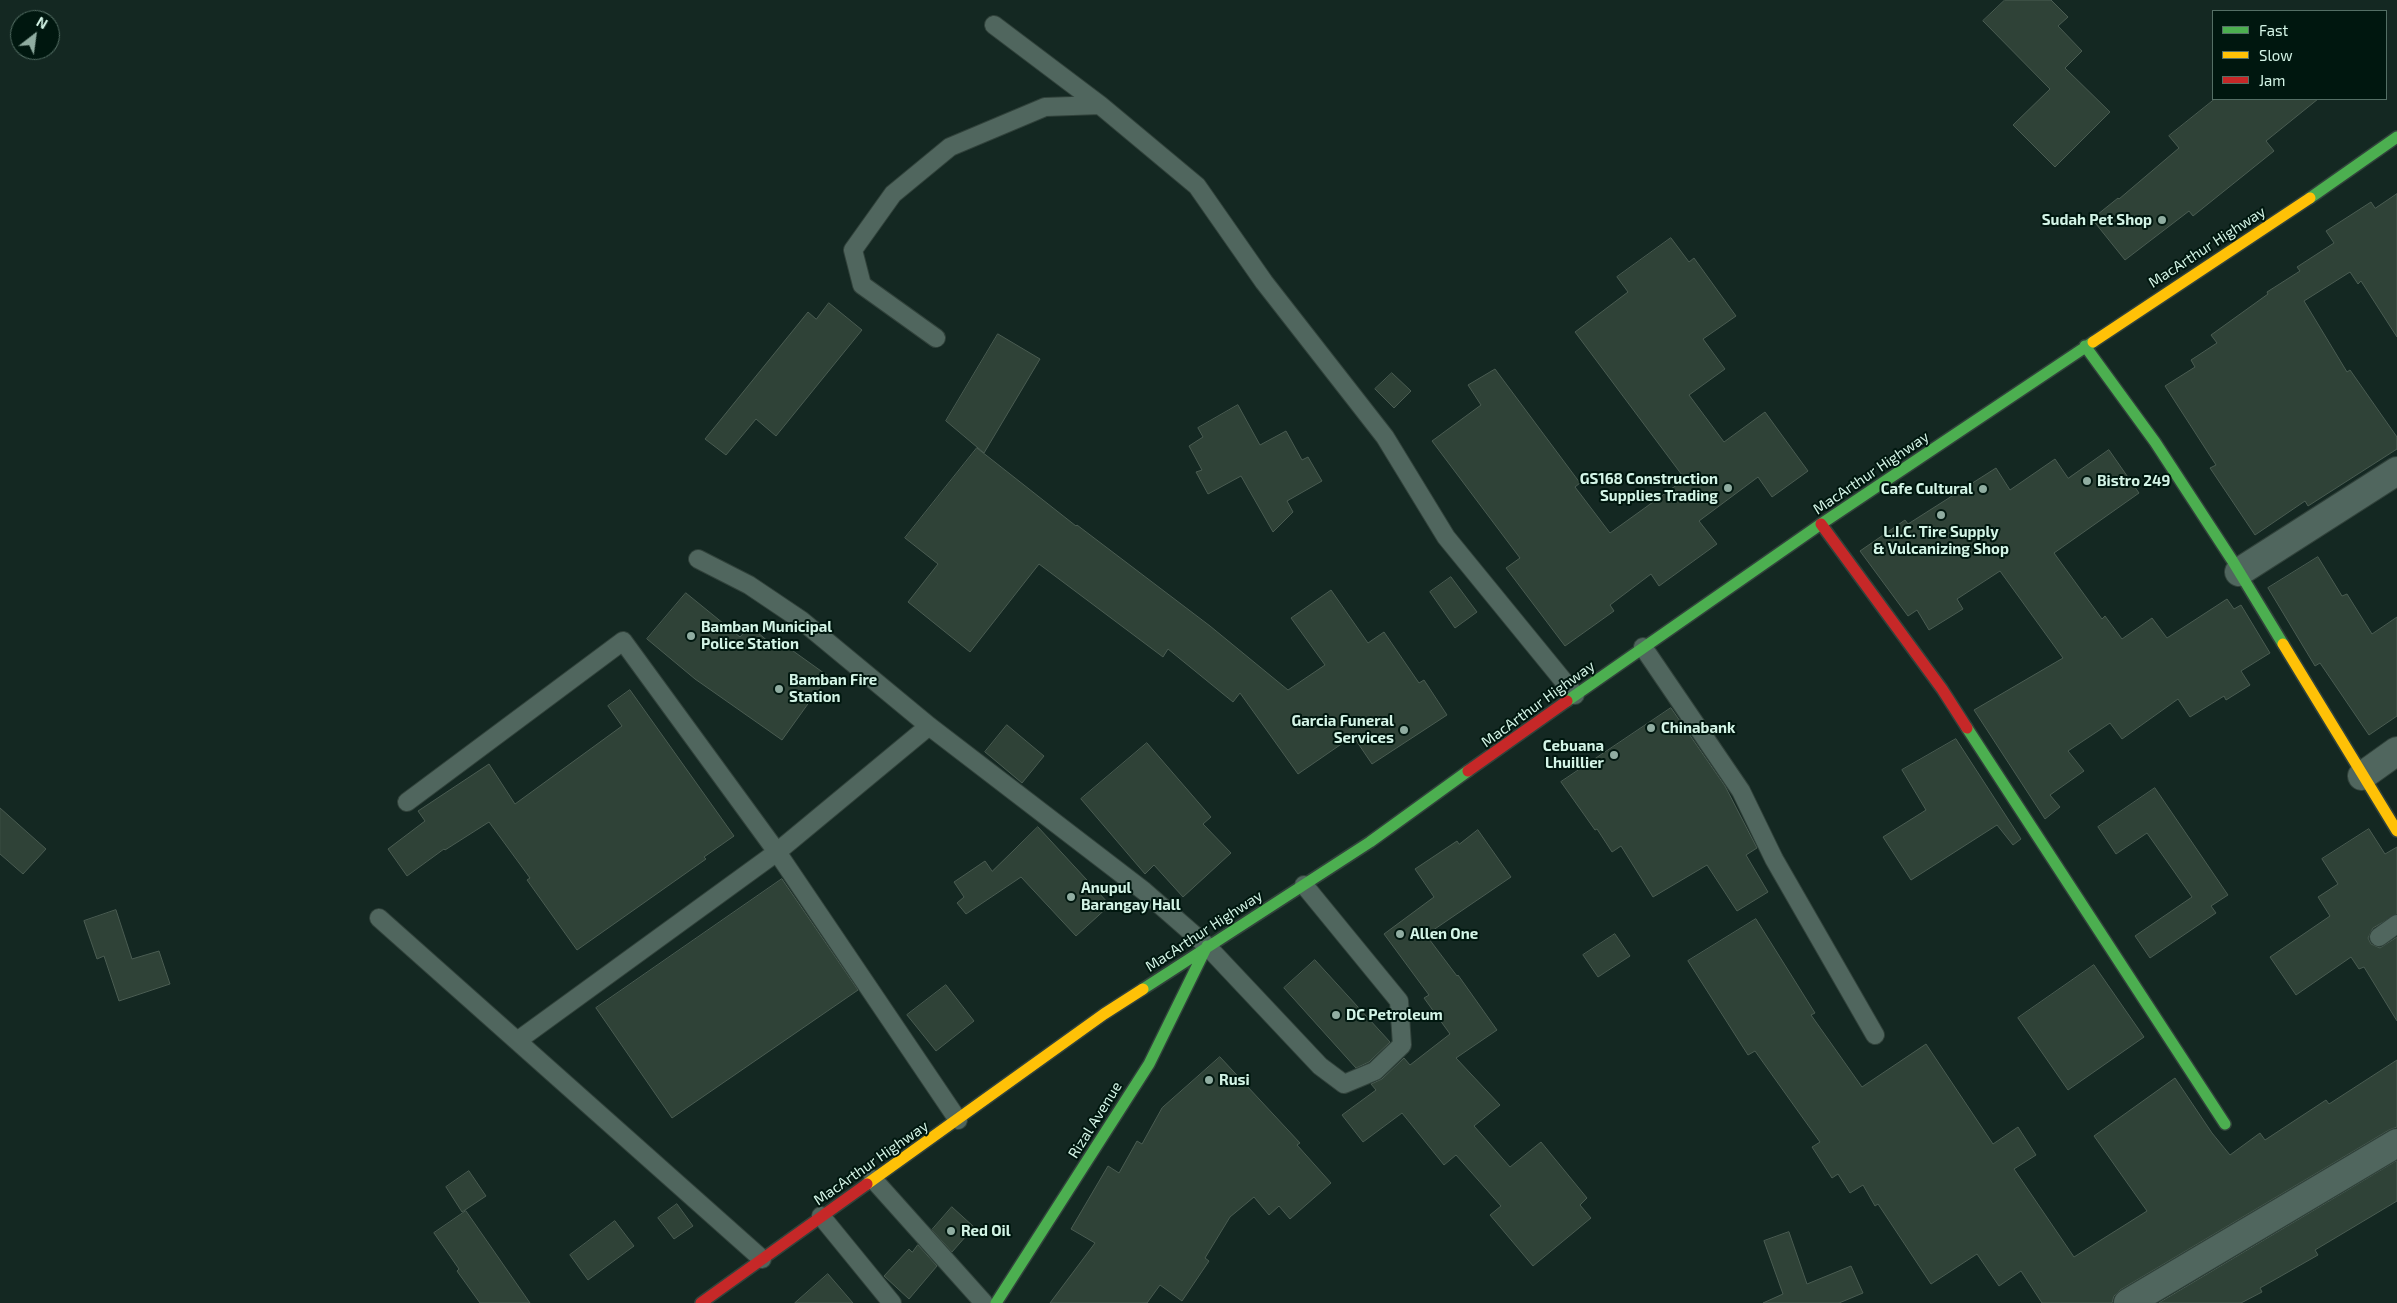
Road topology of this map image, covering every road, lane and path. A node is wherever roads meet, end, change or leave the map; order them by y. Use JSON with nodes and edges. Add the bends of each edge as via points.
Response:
{"nodes":[{"id":1,"x":994,"y":25,"type":"dead end"},
{"id":2,"x":1100,"y":105,"type":"junction"},
{"id":3,"x":2397,"y":137,"type":"edge"},
{"id":4,"x":936,"y":338,"type":"dead end"},
{"id":5,"x":2085,"y":346,"type":"junction"},
{"id":6,"x":2397,"y":471,"type":"edge"},
{"id":7,"x":1821,"y":524,"type":"junction"},
{"id":8,"x":698,"y":559,"type":"dead end"},
{"id":9,"x":2239,"y":572,"type":"junction"},
{"id":10,"x":1643,"y":647,"type":"junction"},
{"id":11,"x":1575,"y":695,"type":"junction"},
{"id":12,"x":929,"y":726,"type":"junction"},
{"id":13,"x":2397,"y":751,"type":"edge"},
{"id":14,"x":2362,"y":776,"type":"junction"},
{"id":15,"x":407,"y":802,"type":"dead end"},
{"id":16,"x":2397,"y":831,"type":"edge"},
{"id":17,"x":777,"y":852,"type":"junction"},
{"id":18,"x":1304,"y":885,"type":"junction"},
{"id":19,"x":379,"y":918,"type":"dead end"},
{"id":20,"x":2397,"y":924,"type":"edge"},
{"id":21,"x":2379,"y":937,"type":"dead end"},
{"id":22,"x":1208,"y":946,"type":"junction"},
{"id":23,"x":1875,"y":1035,"type":"dead end"},
{"id":24,"x":516,"y":1040,"type":"junction"},
{"id":25,"x":958,"y":1120,"type":"junction"},
{"id":26,"x":2225,"y":1124,"type":"dead end"},
{"id":27,"x":2397,"y":1143,"type":"edge"},
{"id":28,"x":873,"y":1179,"type":"junction"},
{"id":29,"x":821,"y":1216,"type":"junction"},
{"id":30,"x":762,"y":1259,"type":"junction"},
{"id":31,"x":701,"y":1303,"type":"edge"},
{"id":32,"x":892,"y":1303,"type":"edge"},
{"id":33,"x":984,"y":1303,"type":"edge"},
{"id":34,"x":996,"y":1303,"type":"edge"},
{"id":35,"x":2128,"y":1303,"type":"edge"}],
"edges":[{"from":1,"to":2,"type":"lane"},
{"from":2,"to":4,"type":"lane","via":[[1045,107],[950,146],[893,194],[853,250],[862,285]]},
{"from":2,"to":11,"type":"lane","via":[[1197,186],[1264,282],[1384,437],[1446,537]]},
{"from":3,"to":5,"type":"main road","name":"MacArthur Highway"},
{"from":5,"to":7,"type":"main road","name":"MacArthur Highway"},
{"from":5,"to":9,"type":"main road","via":[[2155,442]]},
{"from":6,"to":9,"type":"street"},
{"from":7,"to":10,"type":"main road","name":"MacArthur Highway"},
{"from":7,"to":26,"type":"main road","via":[[1942,689]]},
{"from":8,"to":12,"type":"lane","via":[[749,585],[801,620]]},
{"from":9,"to":14,"type":"main road"},
{"from":10,"to":11,"type":"main road","name":"MacArthur Highway"},
{"from":10,"to":23,"type":"lane","via":[[1741,791],[1774,859]]},
{"from":11,"to":18,"type":"main road","name":"MacArthur Highway","via":[[1378,837]]},
{"from":12,"to":17,"type":"lane"},
{"from":12,"to":22,"type":"lane","via":[[1144,891]]},
{"from":13,"to":14,"type":"street"},
{"from":14,"to":16,"type":"main road"},
{"from":15,"to":17,"type":"lane","via":[[623,641]]},
{"from":17,"to":24,"type":"lane"},
{"from":17,"to":25,"type":"lane"},
{"from":18,"to":22,"type":"main road","name":"MacArthur Highway"},
{"from":18,"to":22,"type":"lane","via":[[1399,1001],[1402,1045],[1375,1071],[1344,1084],[1320,1066]]},
{"from":19,"to":24,"type":"lane"},
{"from":20,"to":21,"type":"lane"},
{"from":22,"to":25,"type":"main road","name":"MacArthur Highway","via":[[1104,1014]]},
{"from":22,"to":34,"type":"main road","name":"Rizal Avenue","via":[[1149,1064]]},
{"from":24,"to":30,"type":"lane"},
{"from":25,"to":28,"type":"main road","name":"MacArthur Highway"},
{"from":27,"to":35,"type":"street"},
{"from":28,"to":29,"type":"main road","name":"MacArthur Highway"},
{"from":28,"to":33,"type":"lane"},
{"from":29,"to":30,"type":"main road","name":"MacArthur Highway"},
{"from":29,"to":32,"type":"lane"},
{"from":30,"to":31,"type":"main road","name":"MacArthur Highway"}]}
